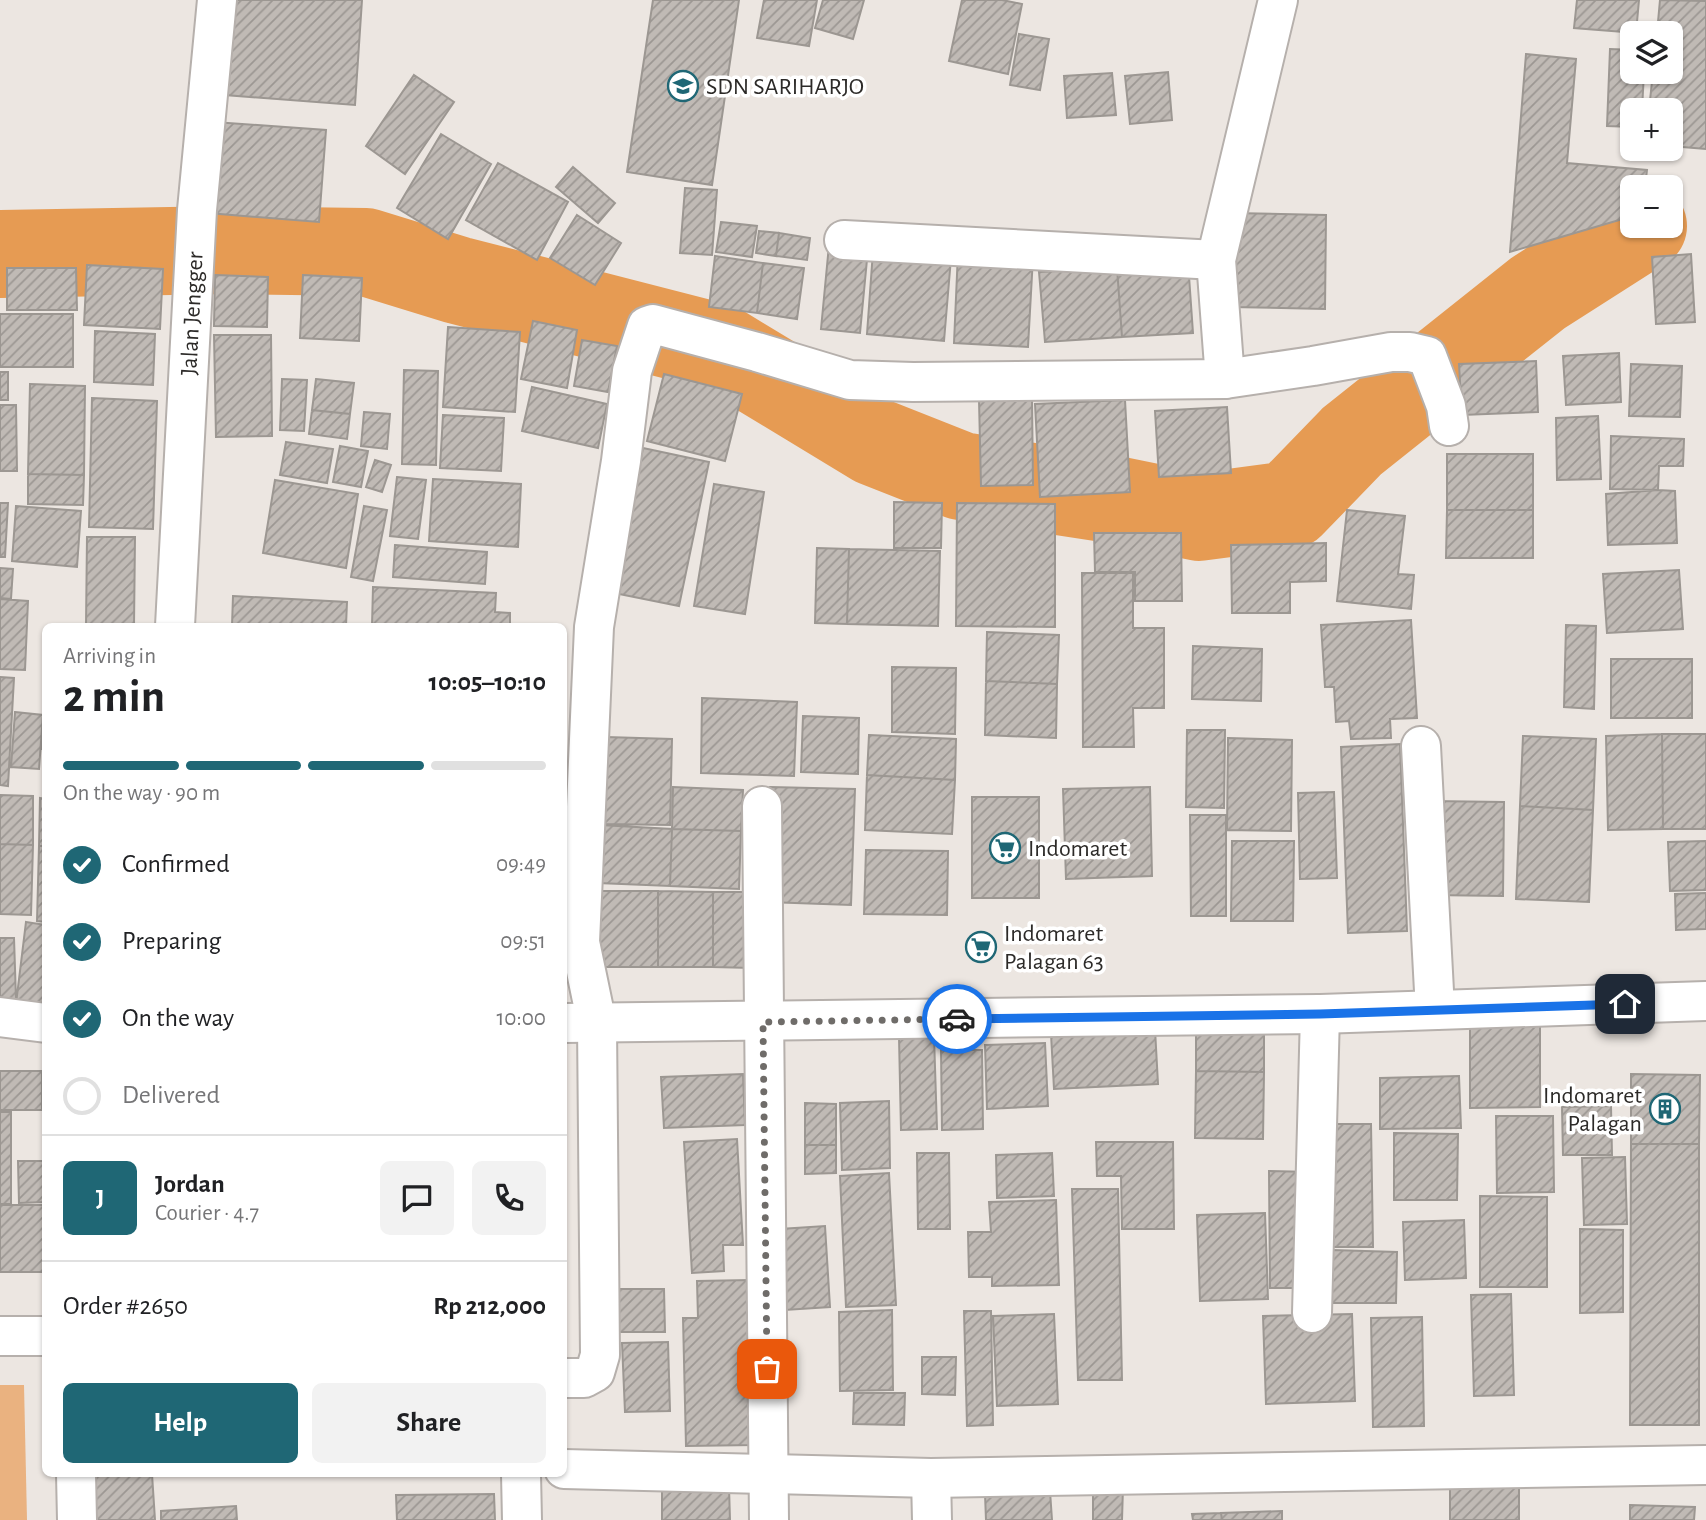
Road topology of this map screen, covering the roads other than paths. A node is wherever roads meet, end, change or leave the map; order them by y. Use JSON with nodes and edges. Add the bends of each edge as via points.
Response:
{"nodes":[{"id":1,"x":217,"y":0,"type":"edge"},
{"id":2,"x":1278,"y":0,"type":"edge"},
{"id":3,"x":844,"y":240,"type":"dead end"},
{"id":4,"x":1216,"y":260,"type":"junction"},
{"id":5,"x":1224,"y":379,"type":"junction"},
{"id":6,"x":1447,"y":416,"type":"dead end"},
{"id":7,"x":175,"y":623,"type":"edge"},
{"id":8,"x":1421,"y":746,"type":"dead end"},
{"id":9,"x":762,"y":806,"type":"dead end"},
{"id":10,"x":1706,"y":1001,"type":"edge"},
{"id":11,"x":1435,"y":1010,"type":"junction"},
{"id":12,"x":1320,"y":1014,"type":"junction"},
{"id":13,"x":0,"y":1017,"type":"edge"},
{"id":14,"x":42,"y":1022,"type":"edge"},
{"id":15,"x":763,"y":1022,"type":"junction"},
{"id":16,"x":580,"y":1023,"type":"edge"},
{"id":17,"x":1312,"y":1312,"type":"dead end"},
{"id":18,"x":0,"y":1336,"type":"edge"},
{"id":19,"x":42,"y":1336,"type":"edge"},
{"id":20,"x":567,"y":1378,"type":"edge"},
{"id":21,"x":1706,"y":1465,"type":"edge"},
{"id":22,"x":567,"y":1469,"type":"edge"},
{"id":23,"x":769,"y":1476,"type":"junction"},
{"id":24,"x":76,"y":1477,"type":"edge"},
{"id":25,"x":522,"y":1477,"type":"edge"},
{"id":26,"x":931,"y":1478,"type":"junction"},
{"id":27,"x":77,"y":1520,"type":"edge"},
{"id":28,"x":522,"y":1520,"type":"edge"},
{"id":29,"x":769,"y":1520,"type":"edge"},
{"id":30,"x":932,"y":1520,"type":"edge"}],
"edges":[{"from":1,"to":7,"type":"street","name":"Jalan Jengger","via":[[197,210]]},
{"from":2,"to":4,"type":"street"},
{"from":3,"to":4,"type":"street"},
{"from":4,"to":5,"type":"street"},
{"from":5,"to":6,"type":"street","via":[[1410,352],[1427,356]]},
{"from":5,"to":16,"type":"street","via":[[850,380],[647,326],[632,371],[594,627]]},
{"from":8,"to":11,"type":"street"},
{"from":9,"to":15,"type":"street"},
{"from":10,"to":11,"type":"street"},
{"from":11,"to":12,"type":"street"},
{"from":12,"to":15,"type":"street"},
{"from":12,"to":17,"type":"street"},
{"from":13,"to":14,"type":"street"},
{"from":15,"to":16,"type":"street"},
{"from":15,"to":23,"type":"street"},
{"from":16,"to":20,"type":"street","via":[[600,1355],[595,1372],[584,1378]]},
{"from":18,"to":19,"type":"street"},
{"from":21,"to":26,"type":"street"},
{"from":22,"to":23,"type":"street"},
{"from":23,"to":26,"type":"street"},
{"from":23,"to":29,"type":"street"},
{"from":24,"to":27,"type":"street"},
{"from":25,"to":28,"type":"street"},
{"from":26,"to":30,"type":"street"}]}
